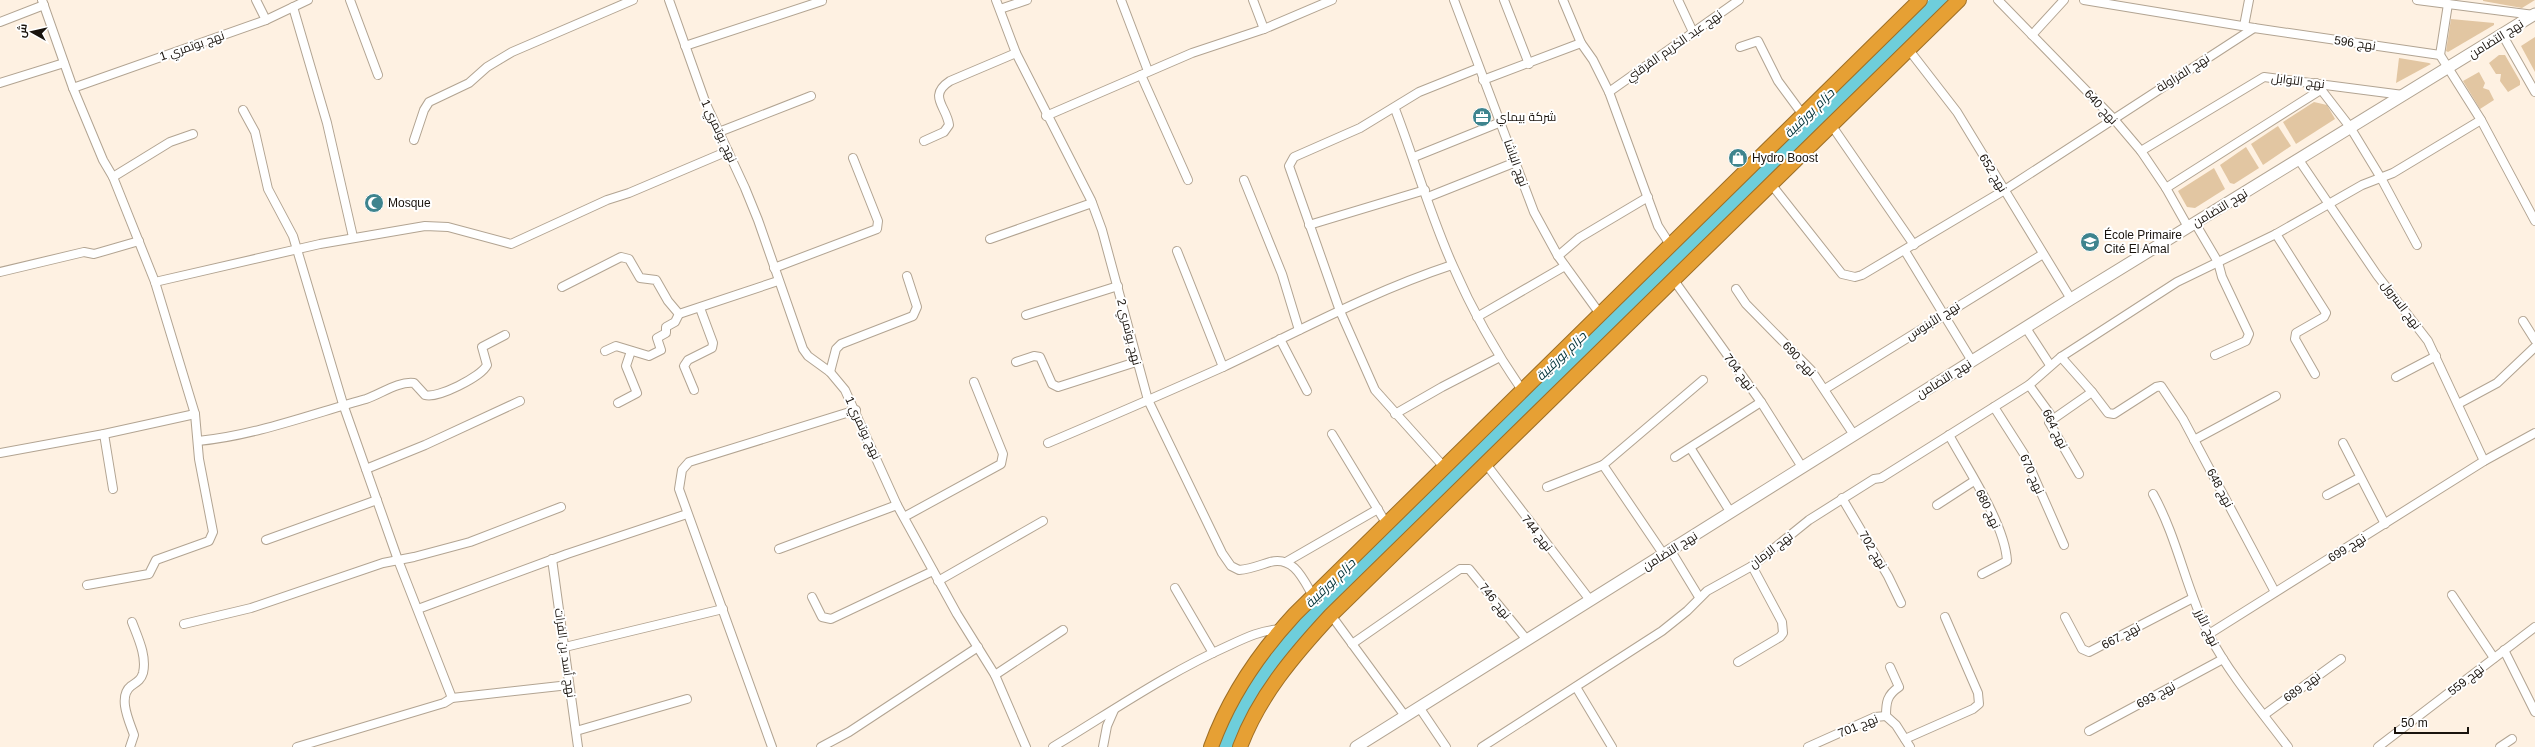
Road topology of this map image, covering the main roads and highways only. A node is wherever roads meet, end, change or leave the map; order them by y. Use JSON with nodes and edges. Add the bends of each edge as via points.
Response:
{"nodes":[{"id":1,"x":1920,"y":0,"type":"edge"},
{"id":2,"x":1959,"y":0,"type":"edge"},
{"id":3,"x":1210,"y":747,"type":"edge"},
{"id":4,"x":1240,"y":747,"type":"edge"}],
"edges":[{"from":1,"to":3,"type":"highway","via":[[1281,629],[1234,694]]},
{"from":2,"to":4,"type":"highway","via":[[1331,615],[1297,652],[1278,678],[1258,708]]}]}
